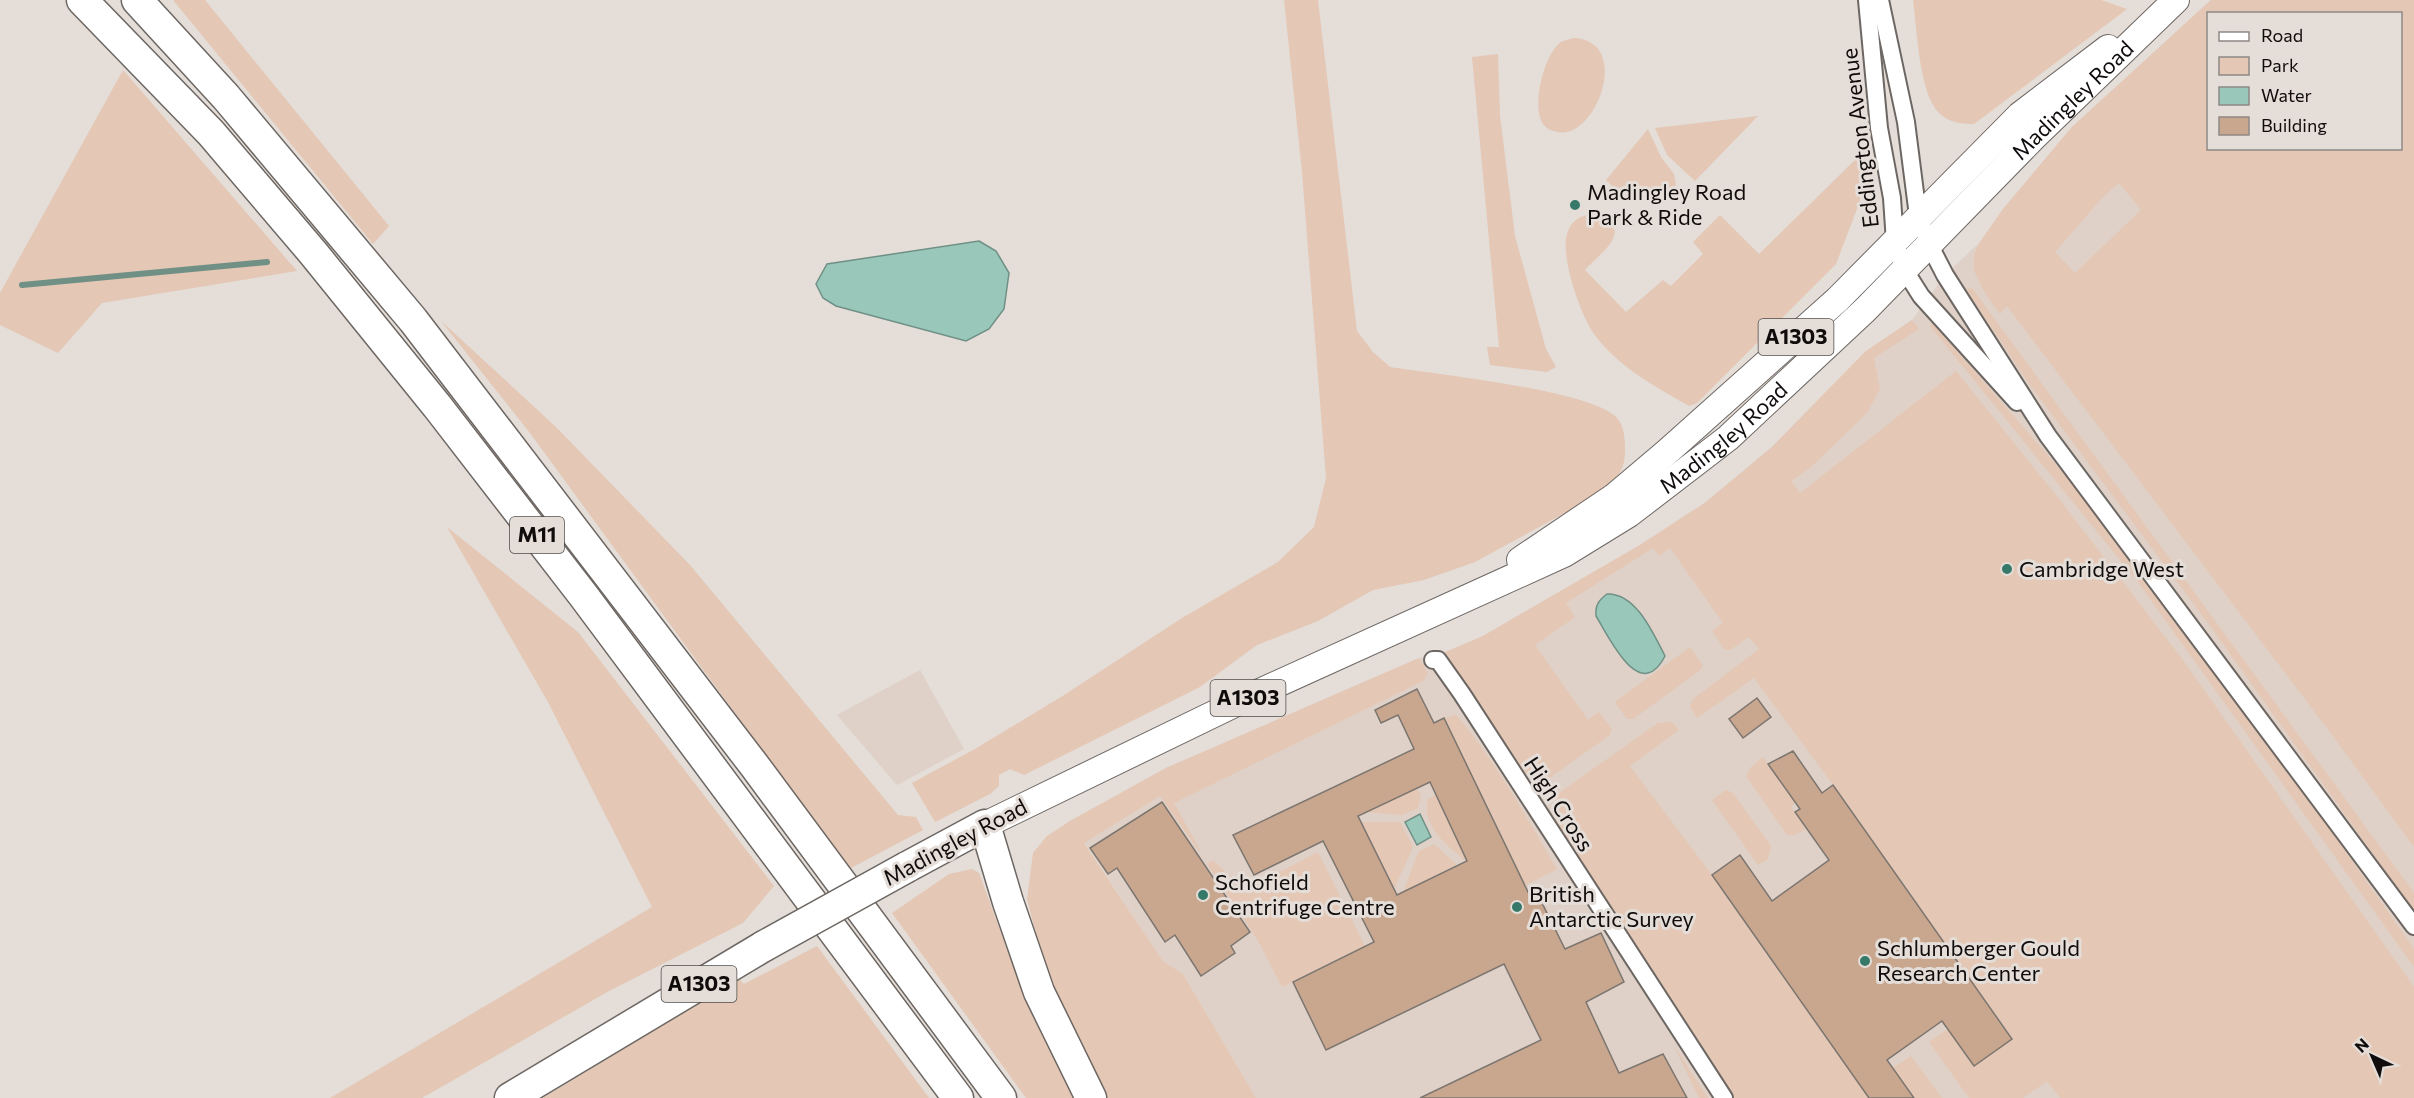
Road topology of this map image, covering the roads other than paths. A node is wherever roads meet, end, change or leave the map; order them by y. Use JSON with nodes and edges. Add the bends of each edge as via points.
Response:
{"nodes":[{"id":1,"x":82,"y":0,"type":"edge"},
{"id":2,"x":137,"y":0,"type":"edge"},
{"id":3,"x":1867,"y":0,"type":"edge"},
{"id":4,"x":1880,"y":0,"type":"edge"},
{"id":5,"x":2168,"y":7,"type":"edge"},
{"id":6,"x":1918,"y":216,"type":"junction"},
{"id":7,"x":1895,"y":242,"type":"junction"},
{"id":8,"x":1929,"y":244,"type":"junction"},
{"id":9,"x":1904,"y":269,"type":"junction"},
{"id":10,"x":2048,"y":436,"type":"junction"},
{"id":11,"x":1419,"y":620,"type":"junction"},
{"id":12,"x":1433,"y":660,"type":"dead end"},
{"id":13,"x":985,"y":825,"type":"junction"},
{"id":14,"x":2414,"y":926,"type":"edge"},
{"id":15,"x":510,"y":1098,"type":"edge"},
{"id":16,"x":958,"y":1098,"type":"edge"},
{"id":17,"x":1001,"y":1098,"type":"edge"},
{"id":18,"x":1091,"y":1098,"type":"edge"},
{"id":19,"x":1724,"y":1098,"type":"edge"}],
"edges":[{"from":1,"to":16,"type":"highway","number":"M11","via":[[211,133],[437,406]]},
{"from":2,"to":17,"type":"highway","number":"M11","via":[[226,97],[413,320],[754,765]]},
{"from":3,"to":7,"type":"street","name":"Eddington Avenue"},
{"from":4,"to":6,"type":"street","name":"Eddington Avenue","via":[[1906,122]]},
{"from":5,"to":6,"type":"main road","name":"Madingley Road","number":"A1303","via":[[2020,115]]},
{"from":5,"to":8,"type":"main road","name":"Madingley Road","number":"A1303"},
{"from":6,"to":7,"type":"main road","name":"Madingley Road","number":"A1303"},
{"from":6,"to":8,"type":"street","name":"Eddington Avenue"},
{"from":7,"to":9,"type":"street","name":"Eddington Avenue"},
{"from":7,"to":11,"type":"main road","name":"Madingley Road","number":"A1303","via":[[1837,300],[1615,496],[1531,553]]},
{"from":8,"to":9,"type":"main road","name":"Madingley Road","number":"A1303"},
{"from":8,"to":10,"type":"street","name":"Eddington Avenue"},
{"from":9,"to":10,"type":"street","name":"Eddington Avenue","via":[[1921,296]]},
{"from":9,"to":11,"type":"main road","name":"Madingley Road","number":"A1303","via":[[1728,438],[1629,514],[1564,554]]},
{"from":10,"to":14,"type":"street"},
{"from":11,"to":13,"type":"main road","name":"Madingley Road","number":"A1303"},
{"from":12,"to":19,"type":"street","name":"High Cross","via":[[1438,660],[1462,694]]},
{"from":13,"to":15,"type":"highway","name":"Madingley Road","number":"A1303","bridge":true,"via":[[764,946]]},
{"from":13,"to":18,"type":"highway","via":[[1039,992]]}]}
